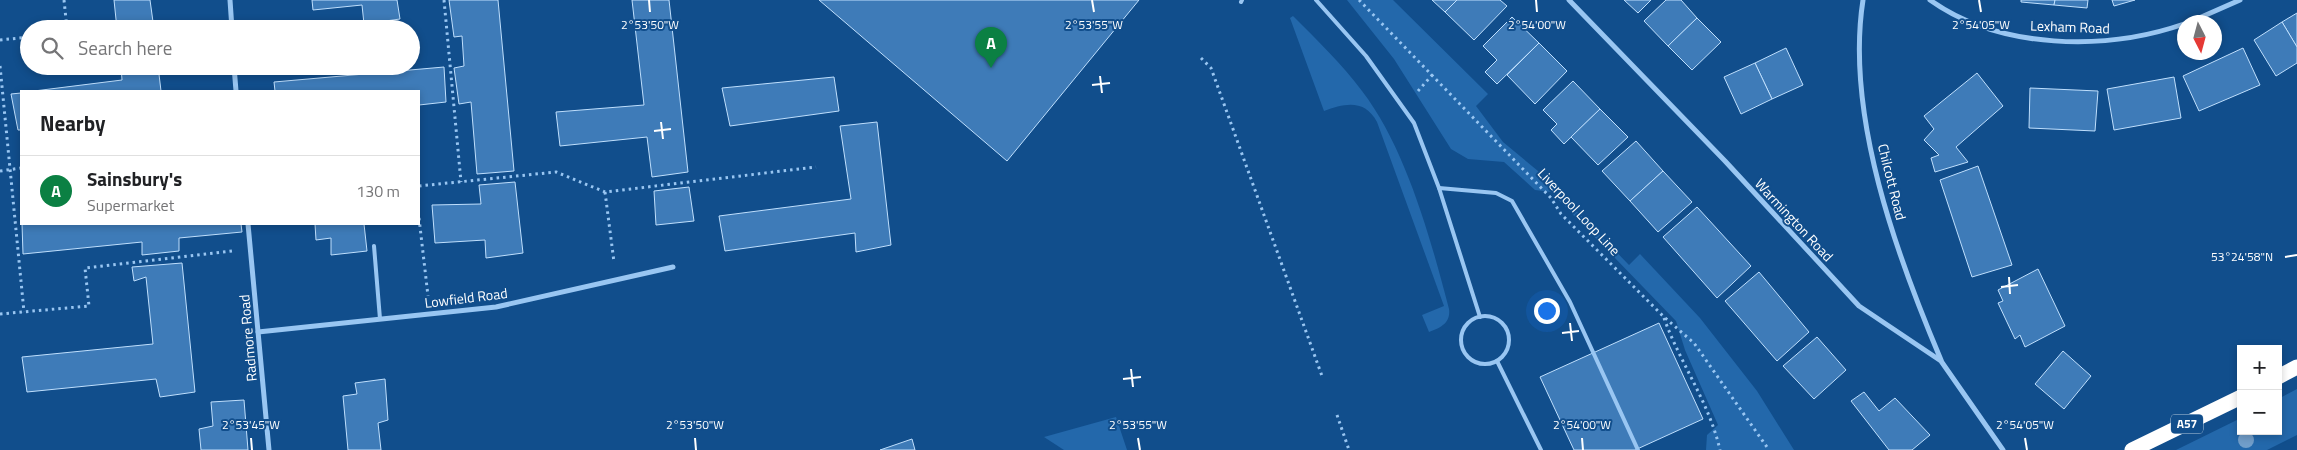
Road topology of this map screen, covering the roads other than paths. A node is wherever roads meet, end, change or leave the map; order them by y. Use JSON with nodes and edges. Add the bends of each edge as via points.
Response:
{"nodes":[{"id":1,"x":230,"y":0,"type":"edge"},
{"id":2,"x":1316,"y":0,"type":"edge"},
{"id":3,"x":1568,"y":0,"type":"edge"},
{"id":4,"x":1863,"y":0,"type":"edge"},
{"id":5,"x":1930,"y":0,"type":"edge"},
{"id":6,"x":2240,"y":0,"type":"edge"},
{"id":7,"x":2206,"y":15,"type":"edge"},
{"id":8,"x":231,"y":20,"type":"edge"},
{"id":9,"x":2177,"y":26,"type":"edge"},
{"id":10,"x":235,"y":75,"type":"edge"},
{"id":11,"x":236,"y":90,"type":"edge"},
{"id":12,"x":1439,"y":188,"type":"junction"},
{"id":13,"x":248,"y":225,"type":"edge"},
{"id":14,"x":374,"y":246,"type":"dead end"},
{"id":15,"x":673,"y":267,"type":"dead end"},
{"id":16,"x":1480,"y":317,"type":"junction"},
{"id":17,"x":380,"y":319,"type":"junction"},
{"id":18,"x":258,"y":332,"type":"junction"},
{"id":19,"x":1497,"y":361,"type":"junction"},
{"id":20,"x":1941,"y":361,"type":"junction"},
{"id":21,"x":2297,"y":367,"type":"edge"},
{"id":22,"x":2282,"y":375,"type":"edge"},
{"id":23,"x":2237,"y":399,"type":"edge"},
{"id":24,"x":269,"y":450,"type":"edge"},
{"id":25,"x":1541,"y":450,"type":"edge"},
{"id":26,"x":1638,"y":450,"type":"edge"},
{"id":27,"x":2003,"y":450,"type":"edge"},
{"id":28,"x":2132,"y":450,"type":"edge"}],
"edges":[{"from":1,"to":8,"type":"street"},
{"from":2,"to":12,"type":"lane","via":[[1366,56],[1414,123]]},
{"from":3,"to":20,"type":"street","name":"Warmington Road","via":[[1725,161],[1859,306]]},
{"from":4,"to":20,"type":"street","name":"Chilcott Road","via":[[1860,59],[1865,118],[1876,175],[1910,288]]},
{"from":5,"to":9,"type":"street","name":"Lexham Road","via":[[1964,19],[2004,33],[2045,39],[2117,40]]},
{"from":6,"to":7,"type":"street"},
{"from":10,"to":11,"type":"street"},
{"from":12,"to":16,"type":"lane"},
{"from":12,"to":26,"type":"lane","via":[[1496,193],[1512,201],[1570,302]]},
{"from":13,"to":18,"type":"street","name":"Radmore Road"},
{"from":14,"to":17,"type":"lane"},
{"from":15,"to":17,"type":"street","name":"Lowfield Road","via":[[496,307]]},
{"from":16,"to":19,"type":"lane","via":[[1495,318],[1506,328],[1507,350]]},
{"from":16,"to":19,"type":"lane","via":[[1467,324],[1461,337],[1462,345],[1476,362]]},
{"from":17,"to":18,"type":"street","name":"Lowfield Road"},
{"from":18,"to":24,"type":"street","name":"Radmore Road"},
{"from":19,"to":25,"type":"lane"},
{"from":20,"to":27,"type":"street","name":"Warmington Road"},
{"from":21,"to":22,"type":"highway"},
{"from":23,"to":28,"type":"highway","number":"A57"}]}
